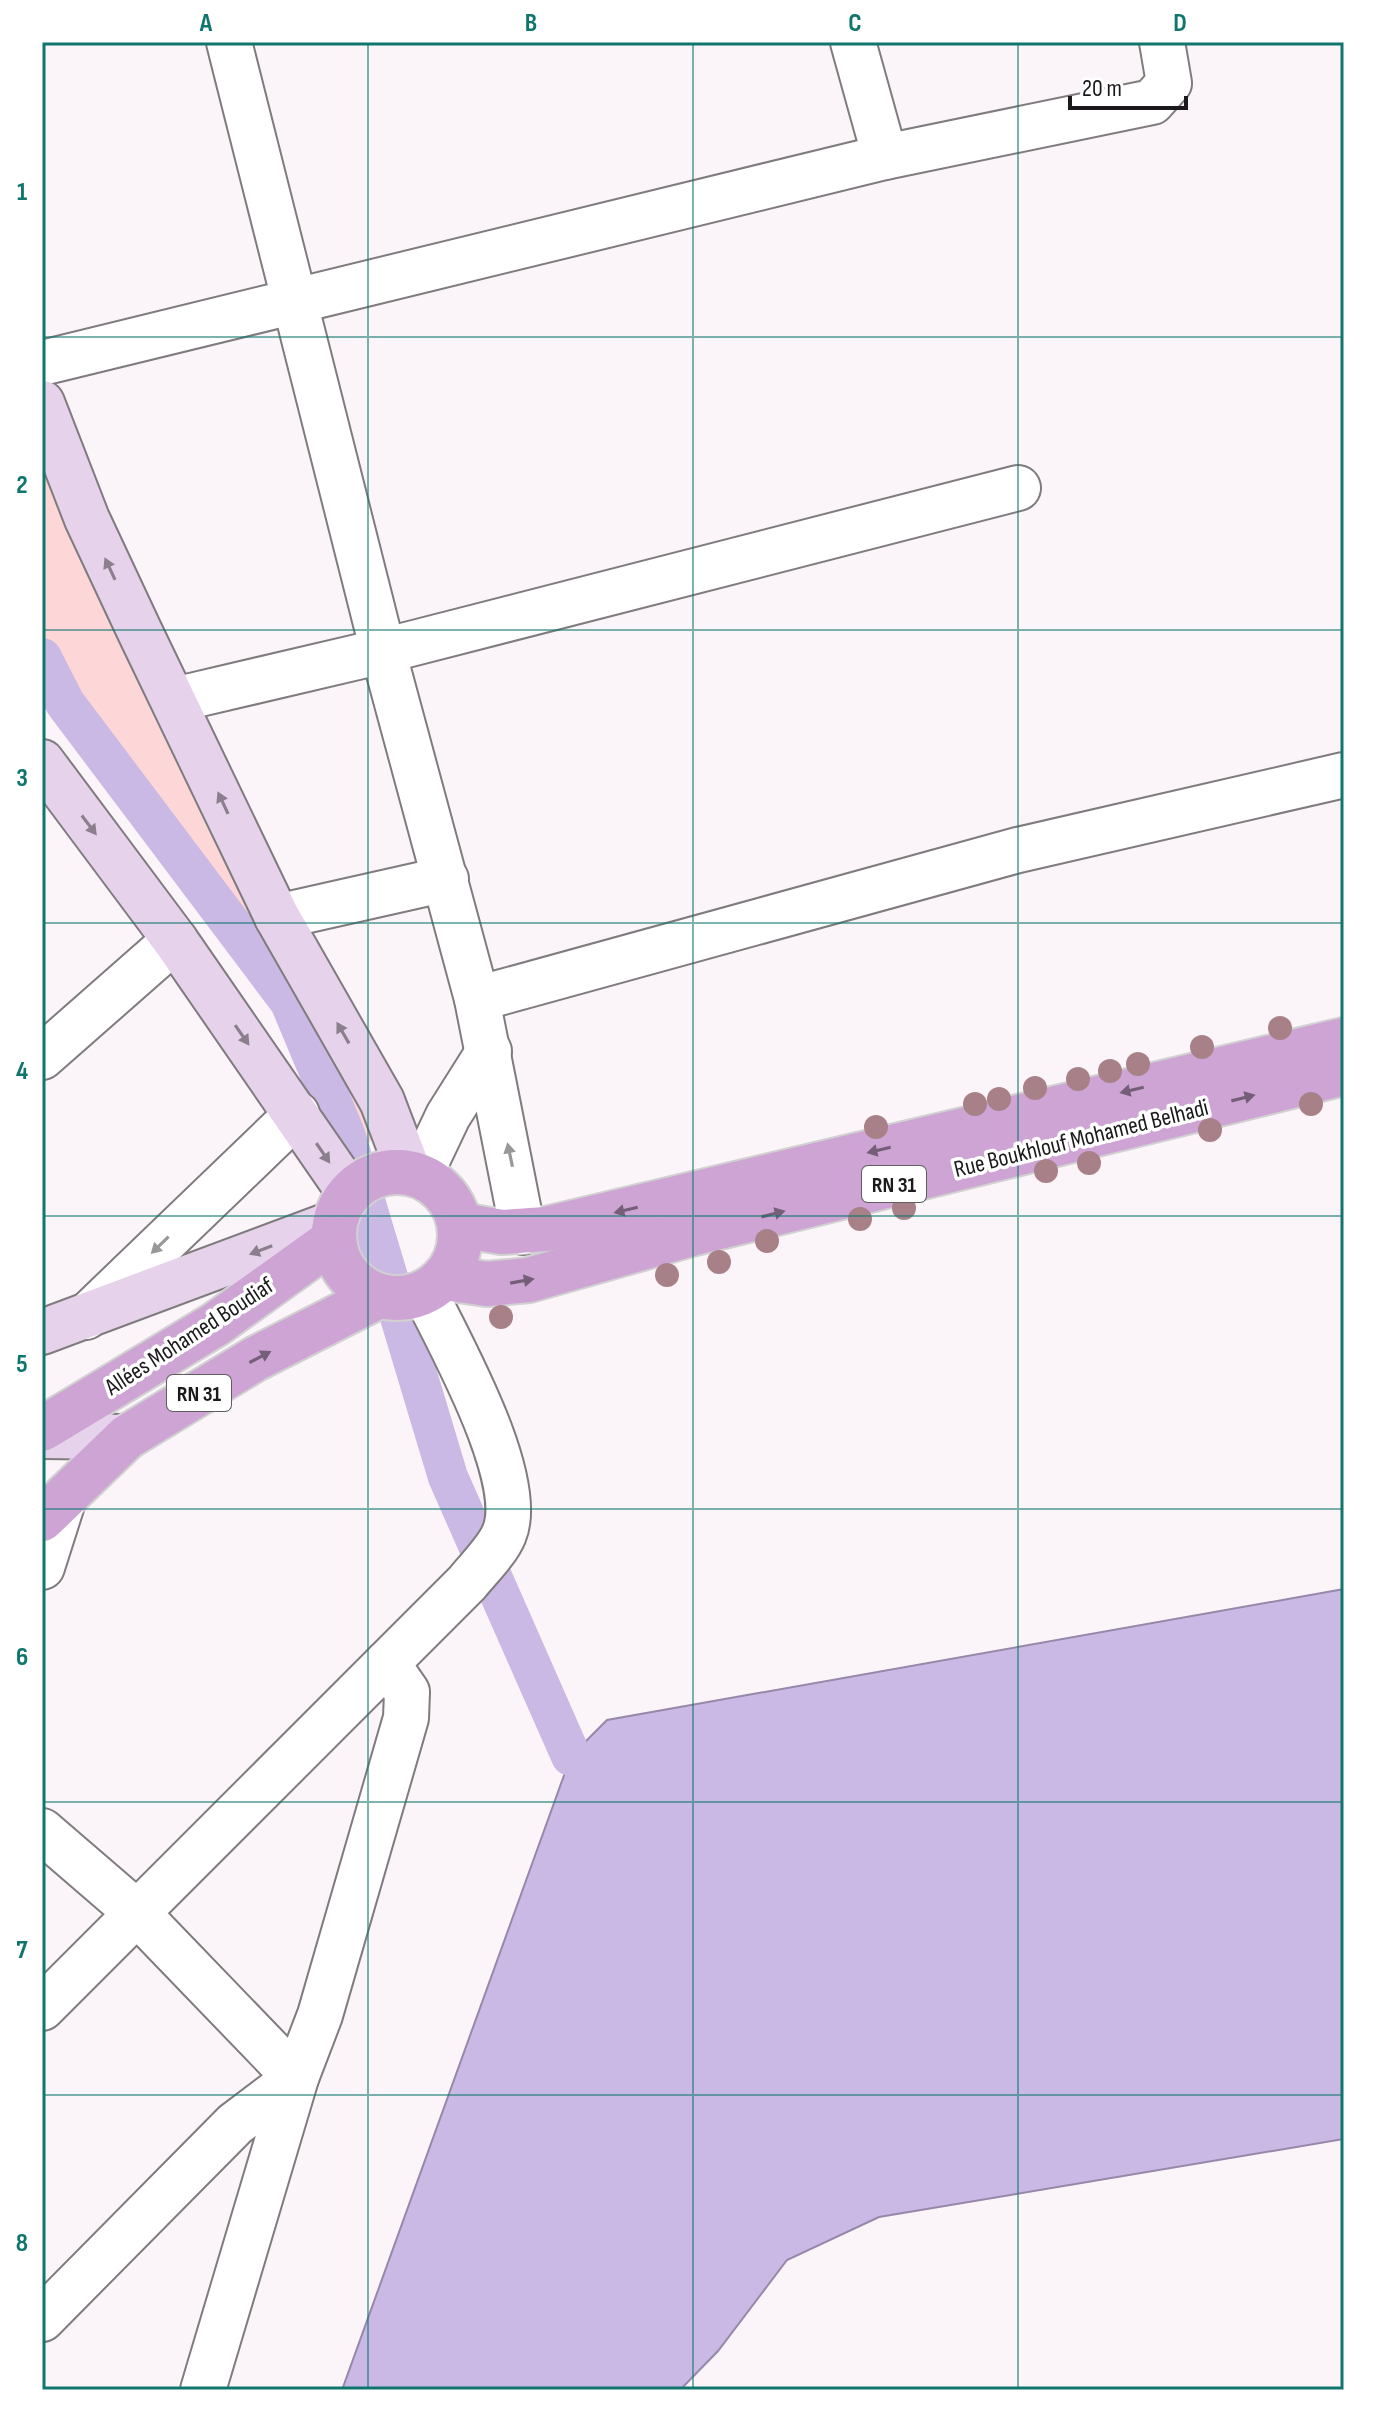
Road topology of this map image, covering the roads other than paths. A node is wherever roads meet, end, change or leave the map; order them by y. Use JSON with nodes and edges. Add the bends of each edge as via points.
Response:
{"nodes":[{"id":1,"x":229,"y":42,"type":"edge"},
{"id":2,"x":853,"y":42,"type":"edge"},
{"id":3,"x":1162,"y":42,"type":"edge"},
{"id":4,"x":885,"y":157,"type":"junction"},
{"id":5,"x":297,"y":301,"type":"junction"},
{"id":6,"x":42,"y":363,"type":"edge"},
{"id":7,"x":42,"y":403,"type":"edge"},
{"id":8,"x":1018,"y":488,"type":"dead end"},
{"id":9,"x":383,"y":651,"type":"junction"},
{"id":10,"x":174,"y":700,"type":"junction"},
{"id":11,"x":42,"y":762,"type":"edge"},
{"id":12,"x":1344,"y":775,"type":"edge"},
{"id":13,"x":446,"y":879,"type":"junction"},
{"id":14,"x":277,"y":917,"type":"junction"},
{"id":15,"x":175,"y":940,"type":"junction"},
{"id":16,"x":477,"y":999,"type":"junction"},
{"id":17,"x":1344,"y":1040,"type":"edge"},
{"id":18,"x":489,"y":1051,"type":"junction"},
{"id":19,"x":42,"y":1057,"type":"edge"},
{"id":20,"x":1344,"y":1073,"type":"edge"},
{"id":21,"x":297,"y":1114,"type":"junction"},
{"id":22,"x":414,"y":1174,"type":"junction"},
{"id":23,"x":339,"y":1218,"type":"junction"},
{"id":24,"x":460,"y":1225,"type":"junction"},
{"id":25,"x":523,"y":1232,"type":"junction"},
{"id":26,"x":435,"y":1286,"type":"junction"},
{"id":27,"x":377,"y":1297,"type":"junction"},
{"id":28,"x":86,"y":1317,"type":"junction"},
{"id":29,"x":42,"y":1332,"type":"edge"},
{"id":30,"x":42,"y":1429,"type":"edge"},
{"id":31,"x":42,"y":1436,"type":"edge"},
{"id":32,"x":127,"y":1437,"type":"junction"},
{"id":33,"x":52,"y":1510,"type":"edge"},
{"id":34,"x":42,"y":1567,"type":"edge"},
{"id":35,"x":387,"y":1663,"type":"junction"},
{"id":36,"x":42,"y":1831,"type":"edge"},
{"id":37,"x":136,"y":1912,"type":"junction"},
{"id":38,"x":42,"y":2008,"type":"edge"},
{"id":39,"x":296,"y":2078,"type":"junction"},
{"id":40,"x":42,"y":2319,"type":"edge"},
{"id":41,"x":203,"y":2390,"type":"edge"}],
"edges":[{"from":1,"to":5,"type":"street"},
{"from":2,"to":4,"type":"street"},
{"from":3,"to":4,"type":"street","via":[[1169,83],[1152,102]]},
{"from":4,"to":5,"type":"street"},
{"from":5,"to":6,"type":"street"},
{"from":5,"to":9,"type":"street"},
{"from":10,"to":7,"type":"main road","one_way":true,"via":[[87,519]]},
{"from":8,"to":9,"type":"street"},
{"from":9,"to":10,"type":"street"},
{"from":9,"to":13,"type":"street"},
{"from":14,"to":10,"type":"main road","one_way":true},
{"from":11,"to":15,"type":"main road","one_way":true},
{"from":12,"to":16,"type":"street","via":[[1018,850]]},
{"from":13,"to":14,"type":"street"},
{"from":13,"to":16,"type":"street"},
{"from":22,"to":14,"type":"main road","one_way":true,"via":[[382,1101]]},
{"from":15,"to":19,"type":"street"},
{"from":15,"to":21,"type":"main road","one_way":true},
{"from":16,"to":18,"type":"street"},
{"from":17,"to":25,"type":"main road","name":"Rue Boukhlouf Mohamed Belhadi","number":"RN 31","one_way":true},
{"from":18,"to":22,"type":"street"},
{"from":25,"to":18,"type":"street","one_way":true},
{"from":26,"to":20,"type":"main road","name":"Rue Boukhlouf Mohamed Belhadi","number":"RN 31","one_way":true,"via":[[529,1280],[691,1234]]},
{"from":21,"to":23,"type":"main road","one_way":true},
{"from":21,"to":28,"type":"street","one_way":true},
{"from":22,"to":23,"type":"main road","via":[[387,1172],[367,1179]]},
{"from":22,"to":24,"type":"main road","via":[[440,1188]]},
{"from":23,"to":27,"type":"main road","via":[[340,1265]]},
{"from":23,"to":28,"type":"main road","one_way":true},
{"from":23,"to":30,"type":"main road","name":"Allées Mohamed Boudiaf","number":"RN 31","via":[[216,1324]]},
{"from":24,"to":25,"type":"main road","name":"Rue Boukhlouf Mohamed Belhadi","number":"RN 31"},
{"from":24,"to":26,"type":"main road","via":[[458,1253]]},
{"from":26,"to":27,"type":"main road","via":[[401,1299]]},
{"from":26,"to":35,"type":"street","via":[[483,1411],[509,1511],[504,1534],[467,1583]]},
{"from":32,"to":27,"type":"main road","number":"RN 31","one_way":true,"via":[[255,1359]]},
{"from":28,"to":29,"type":"main road"},
{"from":31,"to":32,"type":"main road"},
{"from":32,"to":33,"type":"main road","number":"RN 31"},
{"from":33,"to":34,"type":"street"},
{"from":35,"to":37,"type":"street"},
{"from":35,"to":39,"type":"street","via":[[407,1692],[406,1718],[320,2015]]},
{"from":36,"to":37,"type":"street"},
{"from":37,"to":38,"type":"street"},
{"from":37,"to":39,"type":"street"},
{"from":39,"to":40,"type":"street","via":[[235,2124]]},
{"from":39,"to":41,"type":"street"}]}
